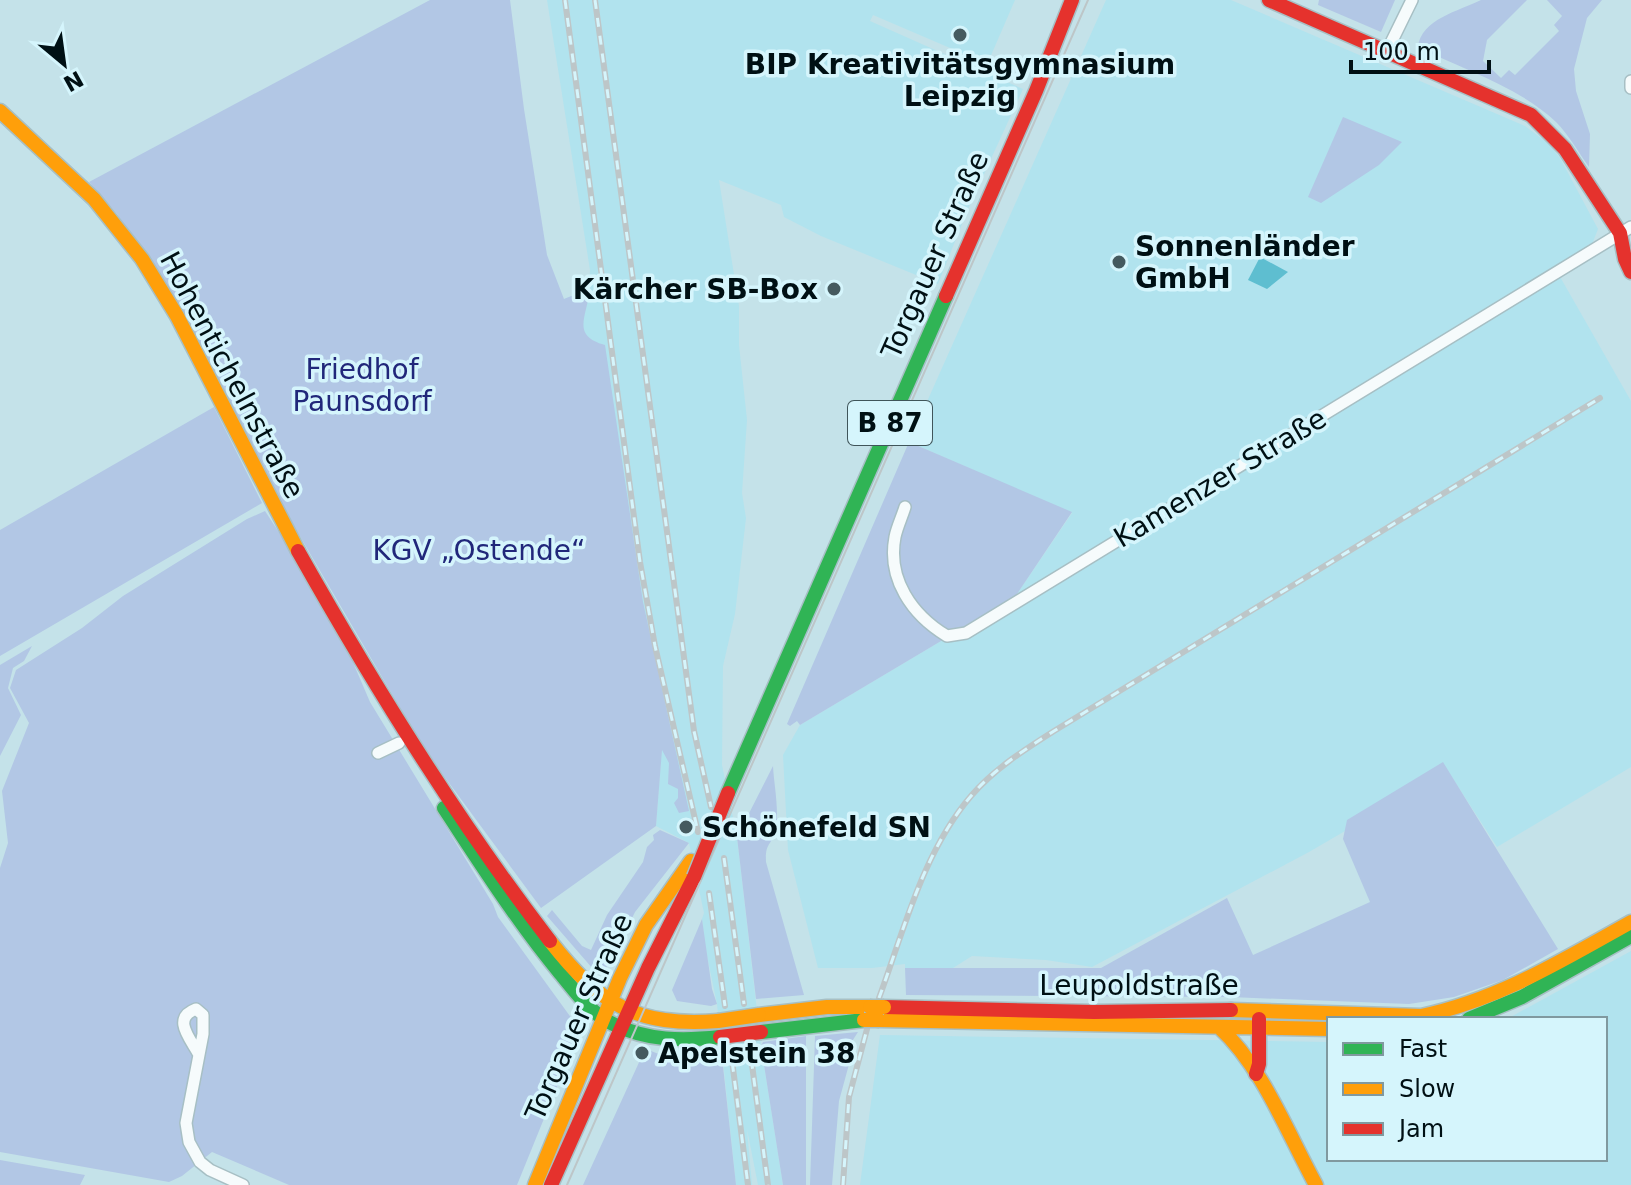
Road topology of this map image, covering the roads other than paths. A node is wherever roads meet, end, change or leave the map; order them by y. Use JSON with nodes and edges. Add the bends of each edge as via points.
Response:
{"nodes":[{"id":1,"x":1072,"y":0,"type":"edge"},
{"id":2,"x":1269,"y":0,"type":"edge"},
{"id":3,"x":1412,"y":0,"type":"edge"},
{"id":4,"x":1387,"y":51,"type":"junction"},
{"id":5,"x":1631,"y":81,"type":"edge"},
{"id":6,"x":1631,"y":88,"type":"edge"},
{"id":7,"x":0,"y":111,"type":"edge"},
{"id":8,"x":1627,"y":233,"type":"edge"},
{"id":9,"x":1631,"y":272,"type":"edge"},
{"id":10,"x":905,"y":507,"type":"dead end"},
{"id":11,"x":355,"y":652,"type":"junction"},
{"id":12,"x":399,"y":743,"type":"junction"},
{"id":13,"x":378,"y":753,"type":"dead end"},
{"id":14,"x":729,"y":790,"type":"junction"},
{"id":15,"x":1631,"y":922,"type":"edge"},
{"id":16,"x":1631,"y":936,"type":"edge"},
{"id":17,"x":610,"y":1001,"type":"junction"},
{"id":18,"x":628,"y":1012,"type":"junction"},
{"id":19,"x":1253,"y":1012,"type":"junction"},
{"id":20,"x":874,"y":1014,"type":"junction"},
{"id":21,"x":1474,"y":1017,"type":"edge"},
{"id":22,"x":602,"y":1018,"type":"junction"},
{"id":23,"x":621,"y":1027,"type":"junction"},
{"id":24,"x":1219,"y":1027,"type":"junction"},
{"id":25,"x":1252,"y":1027,"type":"junction"},
{"id":26,"x":1327,"y":1029,"type":"edge"},
{"id":27,"x":198,"y":1053,"type":"dead end"},
{"id":28,"x":1253,"y":1070,"type":"junction"},
{"id":29,"x":243,"y":1185,"type":"edge"},
{"id":30,"x":535,"y":1185,"type":"edge"},
{"id":31,"x":551,"y":1185,"type":"edge"},
{"id":32,"x":1316,"y":1185,"type":"edge"}],
"edges":[{"from":1,"to":14,"type":"main road","name":"Torgauer Straße","number":"B 87"},
{"from":2,"to":4,"type":"main road"},
{"from":3,"to":4,"type":"street"},
{"from":4,"to":8,"type":"main road","via":[[1531,115],[1565,149]]},
{"from":5,"to":6,"type":"street"},
{"from":7,"to":11,"type":"main road","name":"Hohentichelnstraße","via":[[75,179],[141,258]]},
{"from":8,"to":9,"type":"main road","via":[[1625,259]]},
{"from":8,"to":10,"type":"street","name":"Kamenzer Straße","via":[[966,633],[947,636],[924,621],[898,581],[895,537]]},
{"from":11,"to":12,"type":"main road","name":"Hohentichelnstraße","via":[[364,680]]},
{"from":11,"to":17,"type":"main road","name":"Hohentichelnstraße","via":[[488,856],[558,948]]},
{"from":12,"to":13,"type":"street"},
{"from":12,"to":22,"type":"main road","name":"Hohentichelnstraße","via":[[531,938],[576,995]]},
{"from":14,"to":17,"type":"main road","name":"Torgauer Straße","number":"B 87","bridge":true,"via":[[691,861],[646,925]]},
{"from":14,"to":18,"type":"main road","name":"Torgauer Straße","number":"B 87","bridge":true,"via":[[694,877]]},
{"from":15,"to":19,"type":"main road","name":"Leupoldstraße","via":[[1498,995],[1443,1013],[1405,1017]]},
{"from":16,"to":21,"type":"main road","via":[[1522,997]]},
{"from":17,"to":18,"type":"main road","name":"Hohentichelnstraße"},
{"from":17,"to":22,"type":"main road","name":"Torgauer Straße","number":"B 87"},
{"from":18,"to":20,"type":"main road","name":"Leupoldstraße","bridge":true,"via":[[662,1023],[818,1007]]},
{"from":18,"to":23,"type":"main road","name":"Torgauer Straße","number":"B 87"},
{"from":19,"to":20,"type":"main road","name":"Leupoldstraße"},
{"from":19,"to":25,"type":"main road"},
{"from":20,"to":23,"type":"main road","name":"Leupoldstraße","bridge":true,"via":[[666,1040]]},
{"from":20,"to":24,"type":"main road","name":"Leupoldstraße"},
{"from":22,"to":23,"type":"main road","name":"Leupoldstraße"},
{"from":22,"to":30,"type":"main road","name":"Torgauer Straße","number":"B 87"},
{"from":23,"to":31,"type":"main road","name":"Torgauer Straße","number":"B 87"},
{"from":24,"to":25,"type":"main road","name":"Leupoldstraße"},
{"from":24,"to":28,"type":"main road"},
{"from":25,"to":26,"type":"main road","name":"Leupoldstraße"},
{"from":25,"to":28,"type":"main road"},
{"from":27,"to":29,"type":"street","via":[[186,1123],[189,1142],[210,1170]]},
{"from":28,"to":32,"type":"main road"}]}
